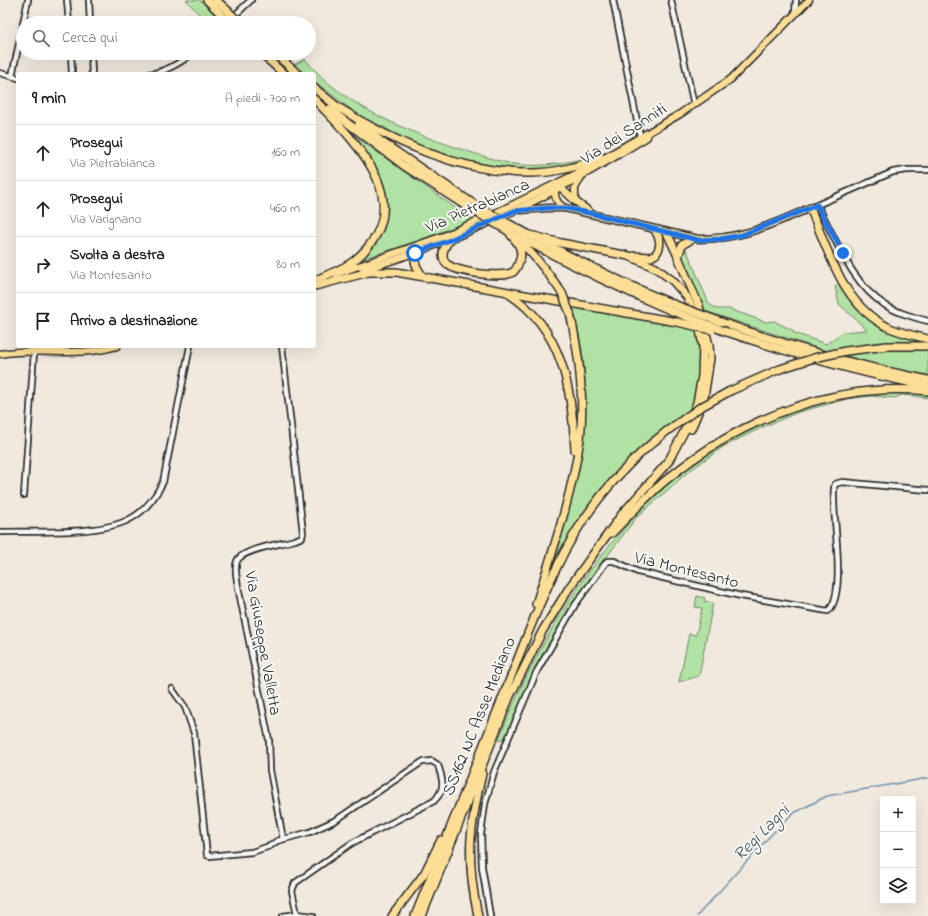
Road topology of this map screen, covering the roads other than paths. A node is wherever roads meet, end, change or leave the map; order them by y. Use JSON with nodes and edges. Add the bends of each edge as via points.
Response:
{"nodes":[{"id":1,"x":28,"y":0,"type":"edge"},
{"id":2,"x":67,"y":0,"type":"edge"},
{"id":3,"x":89,"y":0,"type":"edge"},
{"id":4,"x":207,"y":0,"type":"edge"},
{"id":5,"x":216,"y":0,"type":"edge"},
{"id":6,"x":251,"y":0,"type":"edge"},
{"id":7,"x":613,"y":0,"type":"edge"},
{"id":8,"x":671,"y":0,"type":"edge"},
{"id":9,"x":796,"y":0,"type":"edge"},
{"id":10,"x":807,"y":1,"type":"edge"},
{"id":11,"x":224,"y":13,"type":"junction"},
{"id":12,"x":795,"y":13,"type":"junction"},
{"id":13,"x":25,"y":16,"type":"edge"},
{"id":14,"x":68,"y":16,"type":"edge"},
{"id":15,"x":90,"y":16,"type":"edge"},
{"id":16,"x":226,"y":16,"type":"edge"},
{"id":17,"x":228,"y":16,"type":"edge"},
{"id":18,"x":234,"y":16,"type":"edge"},
{"id":19,"x":16,"y":57,"type":"edge"},
{"id":20,"x":71,"y":60,"type":"edge"},
{"id":21,"x":91,"y":60,"type":"edge"},
{"id":22,"x":183,"y":60,"type":"edge"},
{"id":23,"x":269,"y":60,"type":"edge"},
{"id":24,"x":283,"y":60,"type":"edge"},
{"id":25,"x":72,"y":72,"type":"edge"},
{"id":26,"x":92,"y":72,"type":"edge"},
{"id":27,"x":157,"y":72,"type":"edge"},
{"id":28,"x":282,"y":72,"type":"edge"},
{"id":29,"x":296,"y":72,"type":"edge"},
{"id":30,"x":0,"y":73,"type":"edge"},
{"id":31,"x":12,"y":76,"type":"junction"},
{"id":32,"x":16,"y":77,"type":"edge"},
{"id":33,"x":316,"y":90,"type":"edge"},
{"id":34,"x":316,"y":100,"type":"edge"},
{"id":35,"x":316,"y":101,"type":"edge"},
{"id":36,"x":694,"y":105,"type":"junction"},
{"id":37,"x":336,"y":106,"type":"junction"},
{"id":38,"x":680,"y":114,"type":"junction"},
{"id":39,"x":640,"y":136,"type":"junction"},
{"id":40,"x":602,"y":158,"type":"junction"},
{"id":41,"x":928,"y":170,"type":"edge"},
{"id":42,"x":582,"y":176,"type":"junction"},
{"id":43,"x":559,"y":186,"type":"junction"},
{"id":44,"x":554,"y":192,"type":"junction"},
{"id":45,"x":575,"y":201,"type":"junction"},
{"id":46,"x":813,"y":206,"type":"junction"},
{"id":47,"x":472,"y":207,"type":"junction"},
{"id":48,"x":565,"y":208,"type":"junction"},
{"id":49,"x":514,"y":211,"type":"junction"},
{"id":50,"x":594,"y":214,"type":"junction"},
{"id":51,"x":509,"y":228,"type":"junction"},
{"id":52,"x":654,"y":230,"type":"junction"},
{"id":53,"x":666,"y":233,"type":"junction"},
{"id":54,"x":526,"y":234,"type":"junction"},
{"id":55,"x":692,"y":239,"type":"junction"},
{"id":56,"x":450,"y":240,"type":"junction"},
{"id":57,"x":417,"y":249,"type":"junction"},
{"id":58,"x":629,"y":256,"type":"junction"},
{"id":59,"x":678,"y":257,"type":"junction"},
{"id":60,"x":422,"y":275,"type":"junction"},
{"id":61,"x":316,"y":283,"type":"edge"},
{"id":62,"x":316,"y":283,"type":"edge"},
{"id":63,"x":316,"y":284,"type":"edge"},
{"id":64,"x":505,"y":292,"type":"junction"},
{"id":65,"x":672,"y":308,"type":"junction"},
{"id":66,"x":928,"y":321,"type":"edge"},
{"id":67,"x":727,"y":332,"type":"junction"},
{"id":68,"x":928,"y":339,"type":"edge"},
{"id":69,"x":928,"y":346,"type":"edge"},
{"id":70,"x":105,"y":348,"type":"edge"},
{"id":71,"x":187,"y":348,"type":"edge"},
{"id":72,"x":190,"y":348,"type":"edge"},
{"id":73,"x":282,"y":348,"type":"edge"},
{"id":74,"x":34,"y":352,"type":"junction"},
{"id":75,"x":189,"y":353,"type":"junction"},
{"id":76,"x":0,"y":354,"type":"edge"},
{"id":77,"x":928,"y":380,"type":"edge"},
{"id":78,"x":928,"y":386,"type":"edge"},
{"id":79,"x":928,"y":391,"type":"edge"},
{"id":80,"x":668,"y":462,"type":"junction"},
{"id":81,"x":575,"y":463,"type":"junction"},
{"id":82,"x":928,"y":490,"type":"edge"},
{"id":83,"x":24,"y":495,"type":"dead end"},
{"id":84,"x":0,"y":532,"type":"edge"},
{"id":85,"x":598,"y":548,"type":"junction"},
{"id":86,"x":531,"y":626,"type":"junction"},
{"id":87,"x":172,"y":689,"type":"dead end"},
{"id":88,"x":489,"y":748,"type":"junction"},
{"id":89,"x":453,"y":817,"type":"junction"},
{"id":90,"x":283,"y":839,"type":"junction"},
{"id":91,"x":297,"y":914,"type":"junction"},
{"id":92,"x":283,"y":916,"type":"edge"},
{"id":93,"x":313,"y":916,"type":"edge"},
{"id":94,"x":392,"y":916,"type":"edge"},
{"id":95,"x":415,"y":916,"type":"edge"},
{"id":96,"x":422,"y":916,"type":"edge"},
{"id":97,"x":478,"y":916,"type":"edge"},
{"id":98,"x":490,"y":916,"type":"edge"}],
"edges":[{"from":1,"to":13,"type":"street"},
{"from":2,"to":14,"type":"street"},
{"from":3,"to":15,"type":"street"},
{"from":4,"to":11,"type":"highway"},
{"from":5,"to":11,"type":"highway"},
{"from":6,"to":18,"type":"street"},
{"from":7,"to":39,"type":"street"},
{"from":8,"to":36,"type":"street"},
{"from":9,"to":12,"type":"street"},
{"from":10,"to":12,"type":"main road","name":"Via dei Sanniti"},
{"from":11,"to":16,"type":"highway","bridge":true},
{"from":11,"to":17,"type":"highway","bridge":true},
{"from":12,"to":36,"type":"main road","name":"Via dei Sanniti","via":[[731,79]]},
{"from":19,"to":31,"type":"street"},
{"from":20,"to":25,"type":"street"},
{"from":21,"to":26,"type":"street"},
{"from":22,"to":27,"type":"street"},
{"from":23,"to":28,"type":"highway"},
{"from":24,"to":29,"type":"highway"},
{"from":30,"to":31,"type":"street"},
{"from":31,"to":32,"type":"street"},
{"from":33,"to":37,"type":"highway"},
{"from":34,"to":47,"type":"highway","via":[[403,165]]},
{"from":35,"to":61,"type":"highway","via":[[345,131],[365,158],[379,182],[384,205],[379,230],[370,246],[354,261]]},
{"from":36,"to":38,"type":"main road","name":"Via dei Sanniti"},
{"from":37,"to":40,"type":"highway","via":[[402,142],[474,166],[507,172],[532,173],[565,169]]},
{"from":37,"to":47,"type":"highway"},
{"from":38,"to":39,"type":"main road","name":"Via dei Sanniti"},
{"from":38,"to":42,"type":"main road","name":"Via dei Sanniti"},
{"from":39,"to":40,"type":"main road","name":"Via dei Sanniti"},
{"from":40,"to":43,"type":"main road","name":"Via Pietrabianca"},
{"from":41,"to":46,"type":"street","via":[[893,172]]},
{"from":42,"to":43,"type":"main road","name":"Via Pietrabianca"},
{"from":42,"to":45,"type":"main road","via":[[575,188]]},
{"from":43,"to":44,"type":"main road"},
{"from":43,"to":45,"type":"main road"},
{"from":43,"to":57,"type":"main road","name":"Via Pietrabianca"},
{"from":44,"to":48,"type":"main road","via":[[557,203]]},
{"from":44,"to":49,"type":"main road","name":"Via Pietrabianca"},
{"from":45,"to":50,"type":"main road"},
{"from":46,"to":55,"type":"main road","via":[[742,235],[720,239]]},
{"from":46,"to":66,"type":"street","via":[[858,278],[874,296],[900,313]]},
{"from":46,"to":68,"type":"highway","via":[[839,277],[862,309],[890,328]]},
{"from":47,"to":51,"type":"highway","bridge":true},
{"from":48,"to":49,"type":"main road"},
{"from":48,"to":50,"type":"main road"},
{"from":49,"to":56,"type":"main road","name":"Via Pietrabianca"},
{"from":50,"to":52,"type":"main road"},
{"from":51,"to":54,"type":"highway"},
{"from":51,"to":56,"type":"highway","via":[[522,256],[513,272],[499,275],[448,265],[444,261],[443,251]]},
{"from":51,"to":65,"type":"highway","via":[[571,265]]},
{"from":51,"to":81,"type":"highway","bridge":true,"via":[[546,270],[562,294],[570,313],[578,346],[580,376],[580,439]]},
{"from":52,"to":53,"type":"main road"},
{"from":52,"to":58,"type":"highway","via":[[661,244],[656,254],[646,257]]},
{"from":53,"to":55,"type":"main road"},
{"from":53,"to":59,"type":"highway"},
{"from":54,"to":58,"type":"highway"},
{"from":54,"to":65,"type":"highway"},
{"from":55,"to":59,"type":"highway","via":[[682,245]]},
{"from":56,"to":57,"type":"main road","name":"Via Pietrabianca"},
{"from":57,"to":60,"type":"highway","via":[[416,268]]},
{"from":57,"to":62,"type":"main road","name":"Via Pietrabianca"},
{"from":58,"to":80,"type":"highway","via":[[656,268],[673,281],[687,297],[702,336],[702,376],[697,403]]},
{"from":59,"to":80,"type":"highway","via":[[699,306],[710,345],[710,358],[700,412],[685,440]]},
{"from":60,"to":63,"type":"highway","via":[[369,272],[338,281]]},
{"from":60,"to":64,"type":"highway"},
{"from":64,"to":67,"type":"highway","bridge":true},
{"from":64,"to":81,"type":"highway","via":[[534,314],[548,333],[560,357],[570,393]]},
{"from":65,"to":67,"type":"highway","bridge":true},
{"from":65,"to":77,"type":"highway","bridge":true,"via":[[837,359]]},
{"from":67,"to":78,"type":"highway","via":[[850,369]]},
{"from":69,"to":86,"type":"highway","bridge":true,"via":[[887,346],[814,358],[780,369],[699,408],[636,457],[613,482],[581,526],[556,568]]},
{"from":70,"to":74,"type":"main road","via":[[64,353]]},
{"from":71,"to":75,"type":"street"},
{"from":72,"to":75,"type":"street"},
{"from":73,"to":90,"type":"street","name":"Via Giuseppe Valletta","via":[[303,533],[302,537],[295,540],[243,554],[236,568],[269,740],[270,770]]},
{"from":74,"to":76,"type":"main road"},
{"from":74,"to":83,"type":"street"},
{"from":75,"to":84,"type":"street","via":[[163,482],[145,509],[129,520],[112,526]]},
{"from":79,"to":85,"type":"highway","via":[[871,390],[844,394],[779,413],[750,425],[707,450],[670,476]]},
{"from":80,"to":85,"type":"highway","via":[[622,514]]},
{"from":81,"to":86,"type":"highway","via":[[560,527]]},
{"from":82,"to":98,"type":"street","name":"Via Montesanto","via":[[842,482],[835,484],[834,525],[839,581],[828,611],[741,596],[638,572],[614,561],[607,561],[575,605],[537,671],[494,772],[485,804],[481,834],[482,867]]},
{"from":85,"to":88,"type":"highway","via":[[543,630],[520,673]]},
{"from":86,"to":89,"type":"highway","name":"SS162 NC Asse Mediano"},
{"from":87,"to":90,"type":"street","via":[[185,707],[194,733],[207,855],[211,857],[252,852]]},
{"from":88,"to":96,"type":"highway"},
{"from":88,"to":97,"type":"highway","via":[[474,805],[469,848],[472,888]]},
{"from":89,"to":94,"type":"highway","via":[[424,874]]},
{"from":89,"to":95,"type":"highway"},
{"from":90,"to":91,"type":"street","via":[[301,836],[336,820],[422,762],[432,761],[438,765],[443,785],[434,800],[352,843],[293,885]]},
{"from":91,"to":92,"type":"street"},
{"from":91,"to":93,"type":"street"}]}
